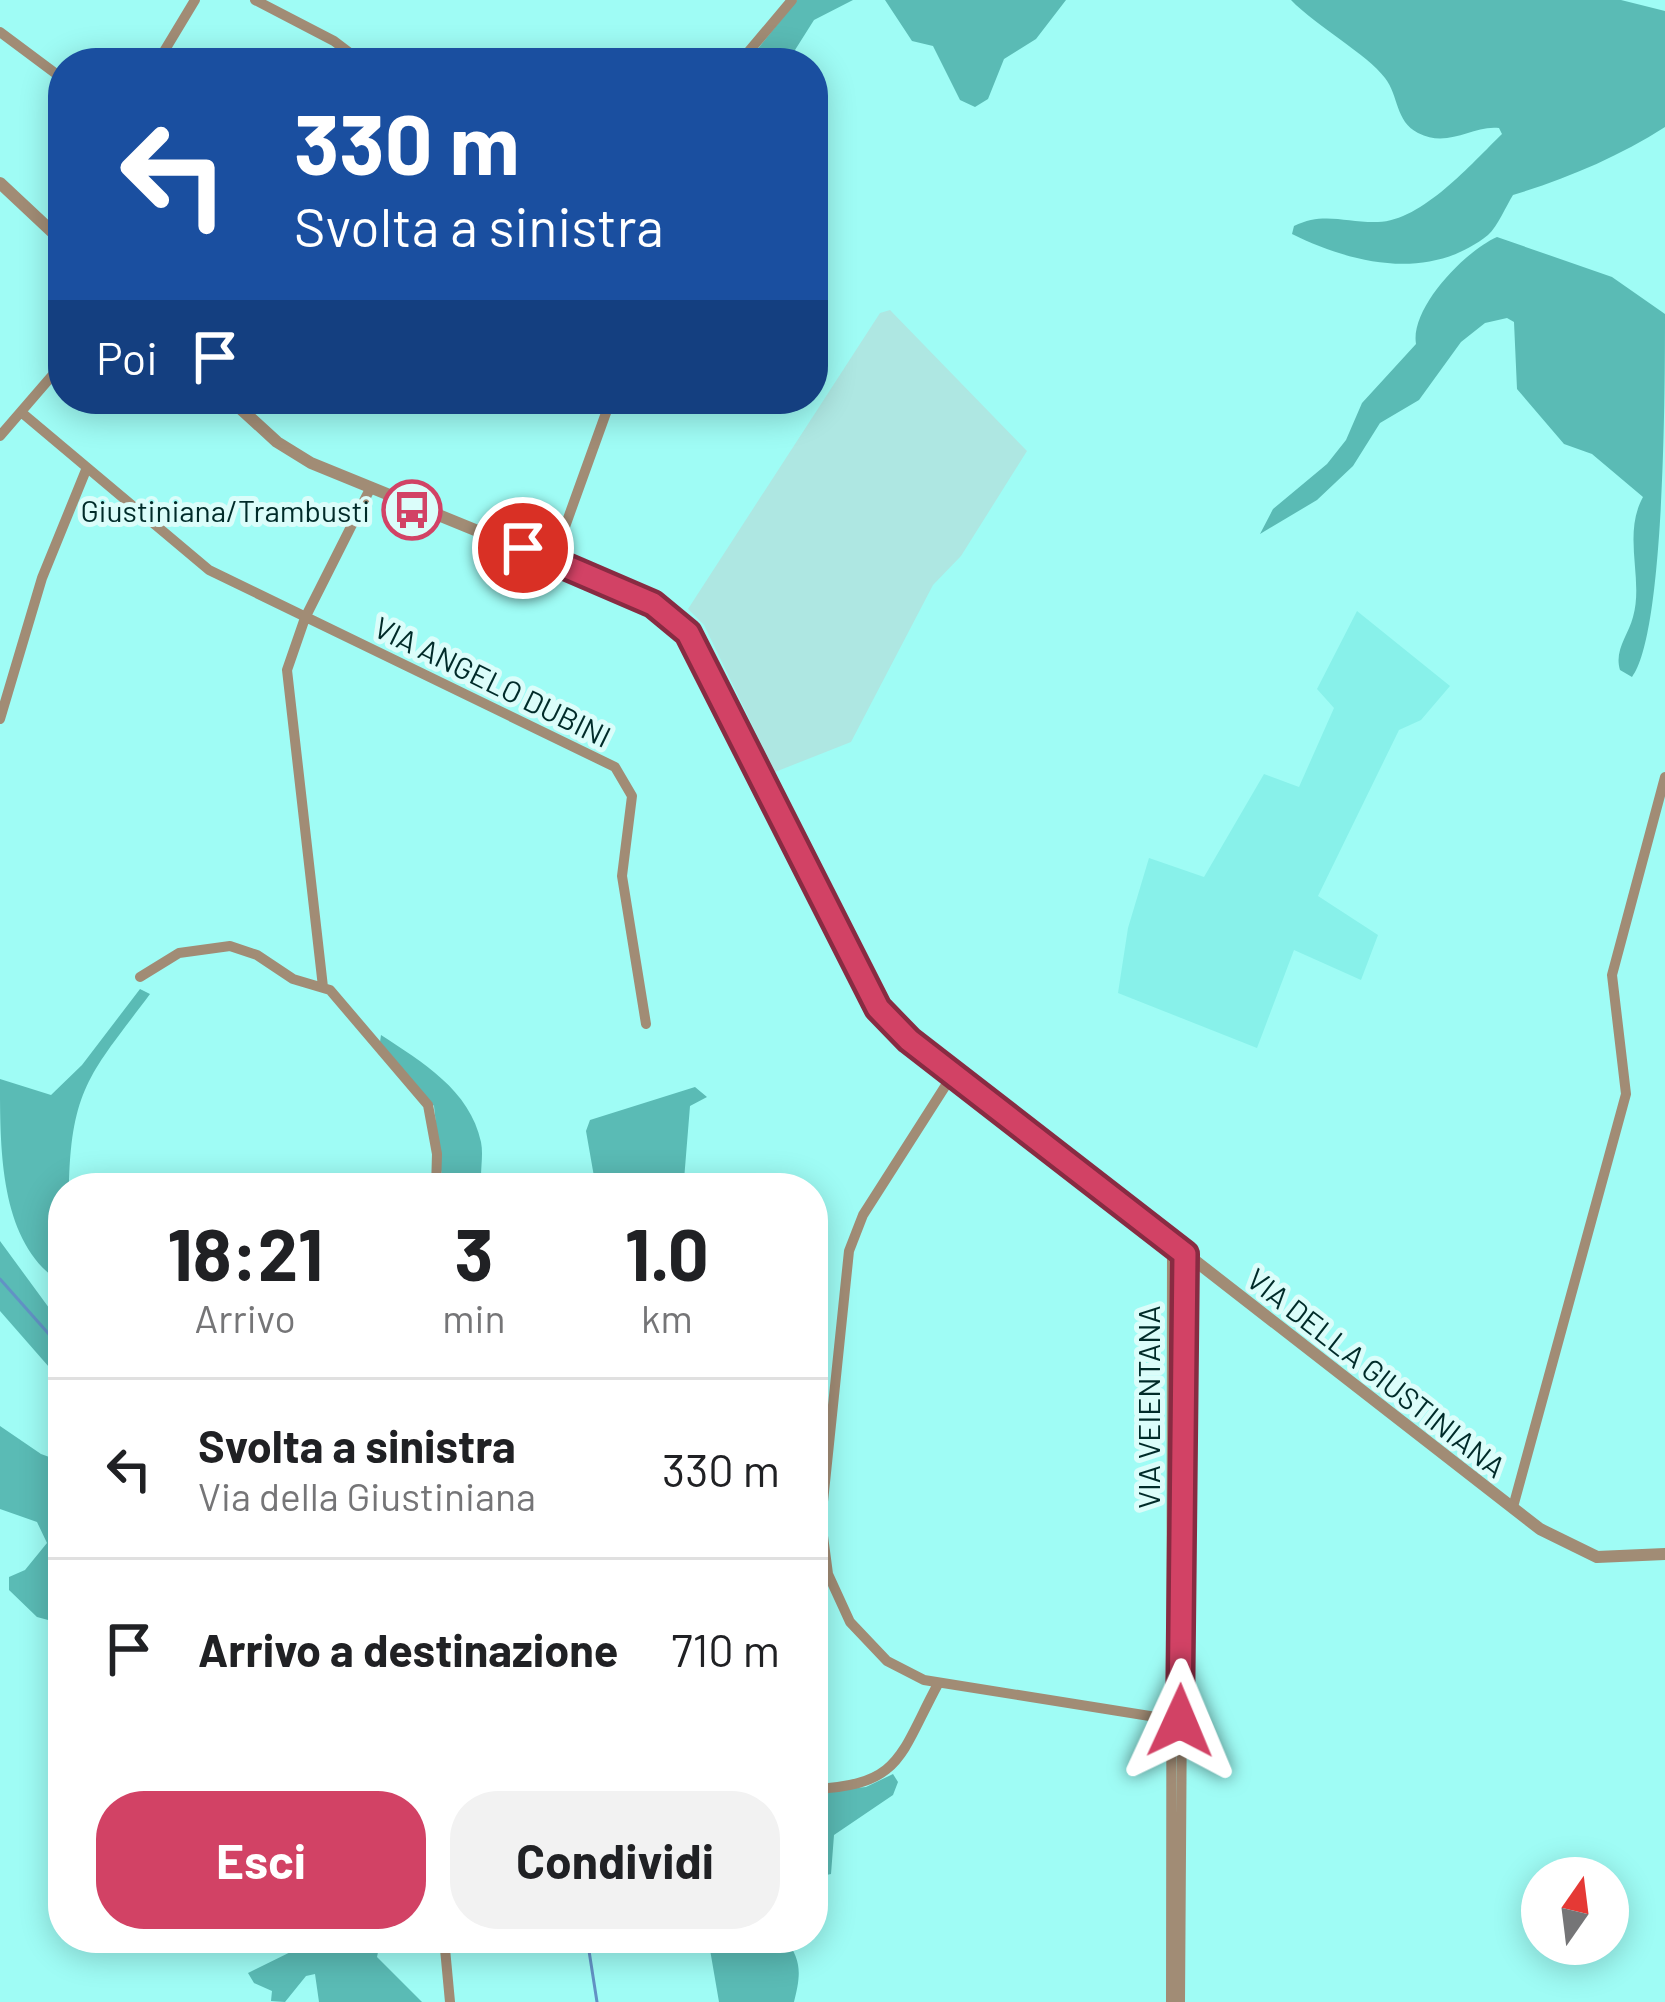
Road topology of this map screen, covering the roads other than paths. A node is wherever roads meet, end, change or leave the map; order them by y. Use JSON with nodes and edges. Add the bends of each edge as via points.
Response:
{"nodes":[{"id":1,"x":195,"y":0,"type":"edge"},
{"id":2,"x":255,"y":0,"type":"edge"},
{"id":3,"x":792,"y":0,"type":"edge"},
{"id":4,"x":0,"y":32,"type":"edge"},
{"id":5,"x":166,"y":48,"type":"edge"},
{"id":6,"x":343,"y":48,"type":"edge"},
{"id":7,"x":752,"y":48,"type":"edge"},
{"id":8,"x":48,"y":68,"type":"edge"},
{"id":9,"x":0,"y":183,"type":"edge"},
{"id":10,"x":48,"y":228,"type":"edge"},
{"id":11,"x":48,"y":380,"type":"edge"},
{"id":12,"x":21,"y":412,"type":"junction"},
{"id":13,"x":247,"y":414,"type":"edge"},
{"id":14,"x":606,"y":414,"type":"edge"},
{"id":15,"x":0,"y":436,"type":"edge"},
{"id":16,"x":86,"y":470,"type":"junction"},
{"id":17,"x":371,"y":488,"type":"junction"},
{"id":18,"x":553,"y":560,"type":"junction"},
{"id":19,"x":305,"y":618,"type":"junction"},
{"id":20,"x":0,"y":719,"type":"edge"},
{"id":21,"x":1665,"y":776,"type":"edge"},
{"id":22,"x":140,"y":977,"type":"dead end"},
{"id":23,"x":323,"y":987,"type":"junction"},
{"id":24,"x":646,"y":1024,"type":"dead end"},
{"id":25,"x":953,"y":1074,"type":"junction"},
{"id":26,"x":436,"y":1173,"type":"edge"},
{"id":27,"x":1172,"y":1244,"type":"junction"},
{"id":28,"x":1185,"y":1254,"type":"junction"},
{"id":29,"x":828,"y":1445,"type":"edge"},
{"id":30,"x":1513,"y":1507,"type":"junction"},
{"id":31,"x":1665,"y":1554,"type":"edge"},
{"id":32,"x":828,"y":1574,"type":"edge"},
{"id":33,"x":938,"y":1684,"type":"junction"},
{"id":34,"x":1176,"y":1721,"type":"junction"},
{"id":35,"x":828,"y":1788,"type":"edge"},
{"id":36,"x":445,"y":1953,"type":"edge"},
{"id":37,"x":450,"y":2002,"type":"edge"},
{"id":38,"x":1171,"y":2002,"type":"edge"},
{"id":39,"x":1180,"y":2002,"type":"edge"}],
"edges":[{"from":1,"to":5,"type":"street"},
{"from":2,"to":6,"type":"street"},
{"from":3,"to":7,"type":"street"},
{"from":4,"to":8,"type":"street"},
{"from":9,"to":10,"type":"street"},
{"from":11,"to":12,"type":"street"},
{"from":12,"to":15,"type":"street"},
{"from":12,"to":16,"type":"street","name":"VIA ANGELO DUBINI"},
{"from":13,"to":17,"type":"street","name":"VIA DELLA GIUSTINIANA","via":[[289,450]]},
{"from":14,"to":18,"type":"street"},
{"from":16,"to":19,"type":"street","name":"VIA ANGELO DUBINI","via":[[209,570]]},
{"from":16,"to":20,"type":"street","via":[[48,560]]},
{"from":17,"to":18,"type":"street","name":"VIA DELLA GIUSTINIANA"},
{"from":17,"to":19,"type":"street"},
{"from":18,"to":25,"type":"street","name":"VIA DELLA GIUSTINIANA","via":[[653,604],[688,633],[873,1000]]},
{"from":19,"to":23,"type":"street","via":[[286,688]]},
{"from":19,"to":24,"type":"street","name":"VIA ANGELO DUBINI","via":[[621,772],[633,805],[622,876]]},
{"from":21,"to":30,"type":"street","name":"VIA DELLA GIUSTINIANA","via":[[1611,981],[1626,1094]]},
{"from":22,"to":23,"type":"street","via":[[179,953],[230,946]]},
{"from":23,"to":26,"type":"street","via":[[428,1105]]},
{"from":25,"to":27,"type":"street","name":"VIA DELLA GIUSTINIANA"},
{"from":25,"to":29,"type":"street","via":[[852,1240]]},
{"from":27,"to":28,"type":"street","name":"VIA DELLA GIUSTINIANA"},
{"from":27,"to":34,"type":"street","name":"VIA VEIENTANA"},
{"from":28,"to":30,"type":"street","name":"VIA DELLA GIUSTINIANA"},
{"from":28,"to":34,"type":"street","name":"VIA VEIENTANA"},
{"from":30,"to":31,"type":"street","name":"VIA DELLA GIUSTINIANA","via":[[1590,1555]]},
{"from":32,"to":33,"type":"street","via":[[850,1622],[887,1661]]},
{"from":33,"to":34,"type":"street"},
{"from":33,"to":35,"type":"street","via":[[881,1776]]},
{"from":34,"to":38,"type":"street","name":"VIA VEIENTANA"},
{"from":34,"to":39,"type":"street","name":"VIA VEIENTANA"},
{"from":36,"to":37,"type":"street"}]}
